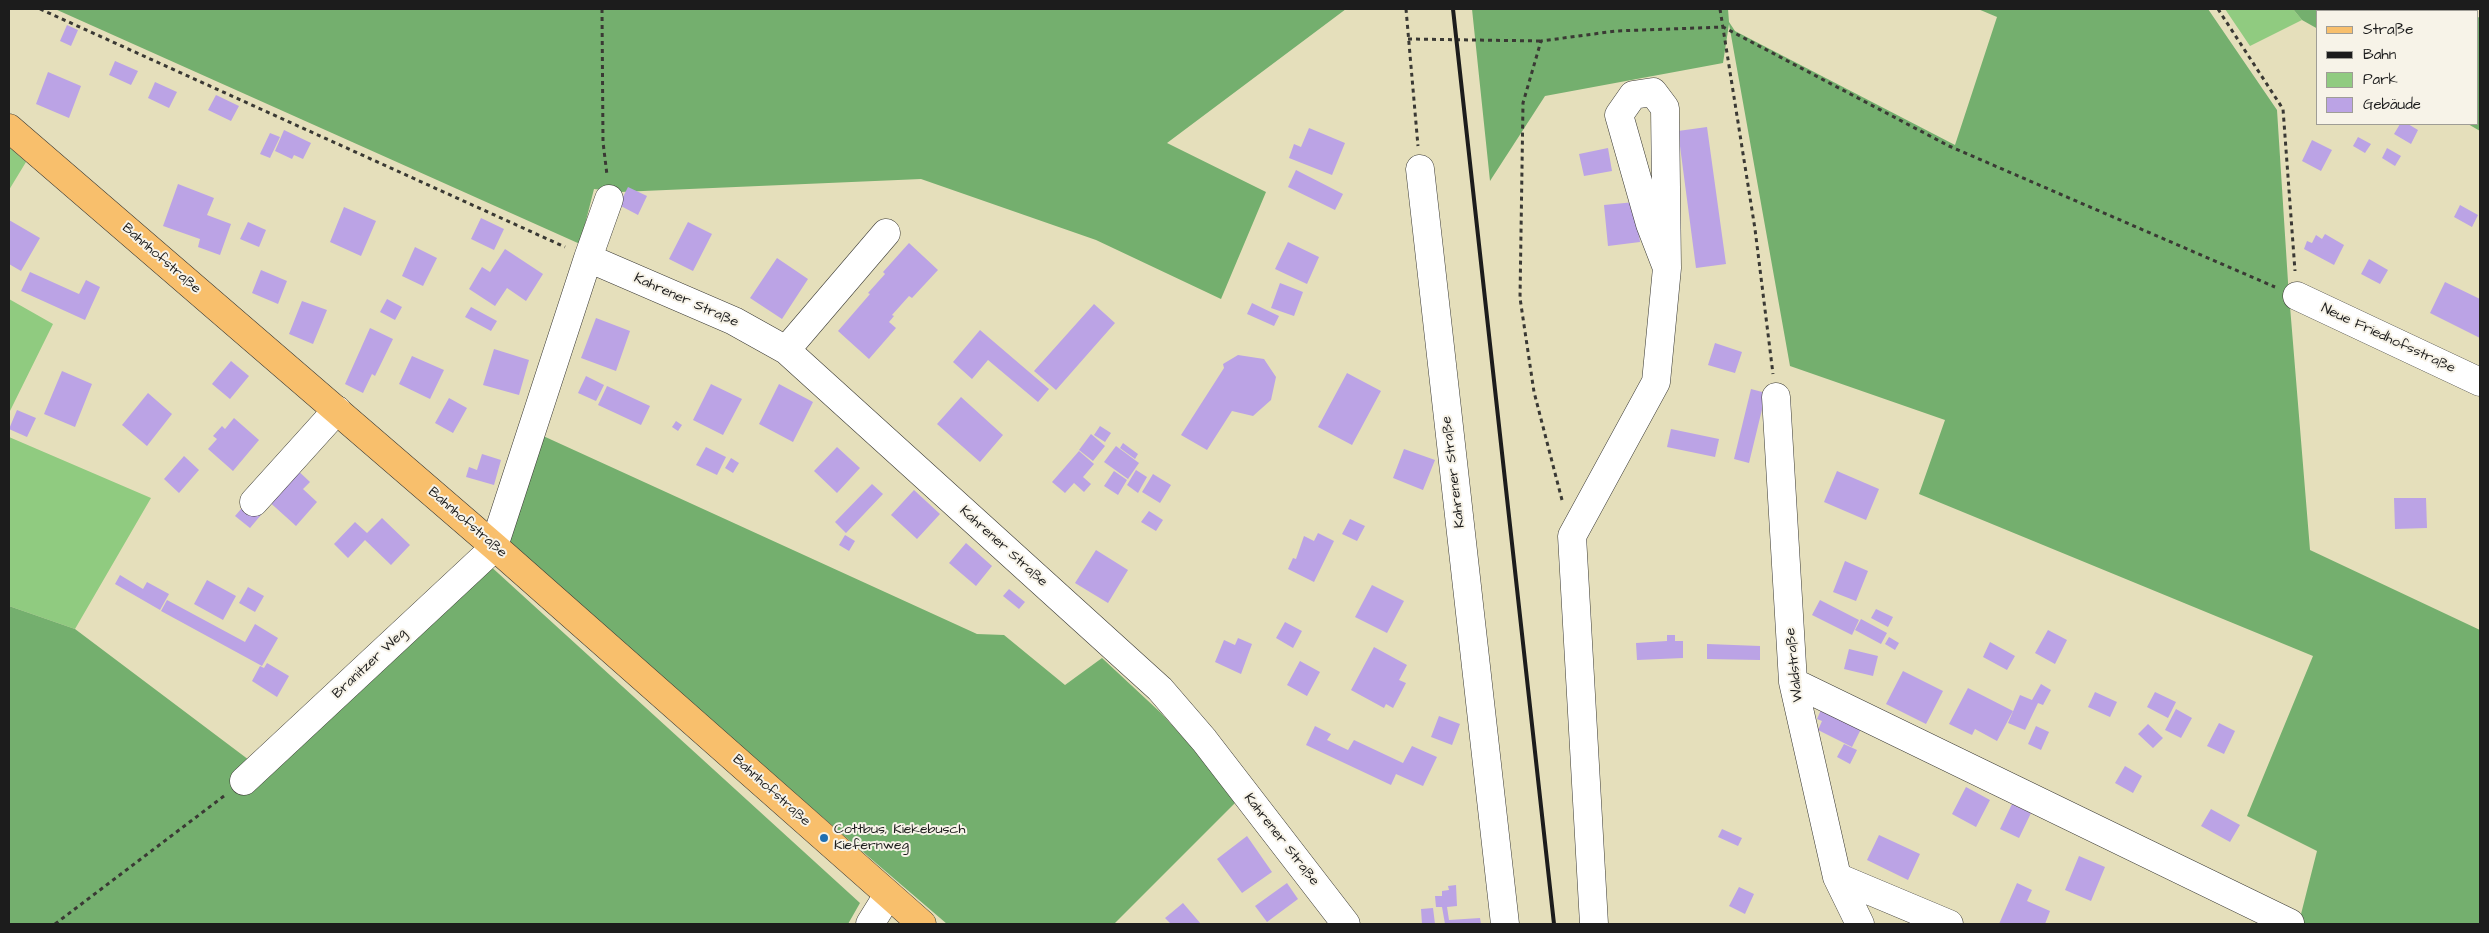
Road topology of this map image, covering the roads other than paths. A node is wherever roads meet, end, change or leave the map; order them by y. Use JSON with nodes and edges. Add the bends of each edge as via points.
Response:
{"nodes":[{"id":1,"x":9,"y":128,"type":"edge"},
{"id":2,"x":1420,"y":168,"type":"road end"},
{"id":3,"x":609,"y":199,"type":"road end"},
{"id":4,"x":886,"y":233,"type":"dead end"},
{"id":5,"x":588,"y":258,"type":"junction"},
{"id":6,"x":1668,"y":268,"type":"junction"},
{"id":7,"x":2296,"y":296,"type":"road end"},
{"id":8,"x":786,"y":350,"type":"junction"},
{"id":9,"x":2480,"y":382,"type":"edge"},
{"id":10,"x":1776,"y":397,"type":"road end"},
{"id":11,"x":337,"y":410,"type":"junction"},
{"id":12,"x":254,"y":502,"type":"dead end"},
{"id":13,"x":494,"y":547,"type":"junction"},
{"id":14,"x":1793,"y":682,"type":"junction"},
{"id":15,"x":244,"y":781,"type":"road end"},
{"id":16,"x":1837,"y":876,"type":"junction"},
{"id":17,"x":888,"y":895,"type":"junction"},
{"id":18,"x":2290,"y":923,"type":"edge"},
{"id":19,"x":870,"y":924,"type":"edge"},
{"id":20,"x":922,"y":924,"type":"edge"},
{"id":21,"x":1346,"y":924,"type":"edge"},
{"id":22,"x":1505,"y":924,"type":"edge"},
{"id":23,"x":1594,"y":924,"type":"edge"},
{"id":24,"x":1860,"y":924,"type":"edge"},
{"id":25,"x":1949,"y":924,"type":"edge"}],
"edges":[{"from":1,"to":11,"type":"main road","name":"Bahnhofstraße"},
{"from":2,"to":22,"type":"street","name":"Kahrener Straße"},
{"from":3,"to":5,"type":"street"},
{"from":4,"to":8,"type":"street"},
{"from":5,"to":8,"type":"street","name":"Kahrener Straße","via":[[734,321]]},
{"from":5,"to":13,"type":"street"},
{"from":6,"to":6,"type":"street","via":[[1665,108],[1653,92],[1633,94],[1619,114],[1650,224]]},
{"from":6,"to":23,"type":"street","via":[[1656,382],[1572,536]]},
{"from":7,"to":9,"type":"street","name":"Neue Friedhofsstraße"},
{"from":8,"to":21,"type":"street","name":"Kahrener Straße","via":[[1160,689],[1204,740]]},
{"from":10,"to":14,"type":"street","name":"Waldstraße"},
{"from":11,"to":12,"type":"street"},
{"from":11,"to":13,"type":"main road","name":"Bahnhofstraße"},
{"from":13,"to":15,"type":"street","name":"Branitzer Weg"},
{"from":13,"to":17,"type":"main road","name":"Bahnhofstraße"},
{"from":14,"to":16,"type":"street","name":"Waldstraße"},
{"from":14,"to":18,"type":"street"},
{"from":16,"to":24,"type":"street","name":"Waldstraße"},
{"from":16,"to":25,"type":"street"},
{"from":17,"to":19,"type":"street"},
{"from":17,"to":20,"type":"main road","name":"Bahnhofstraße"}]}
